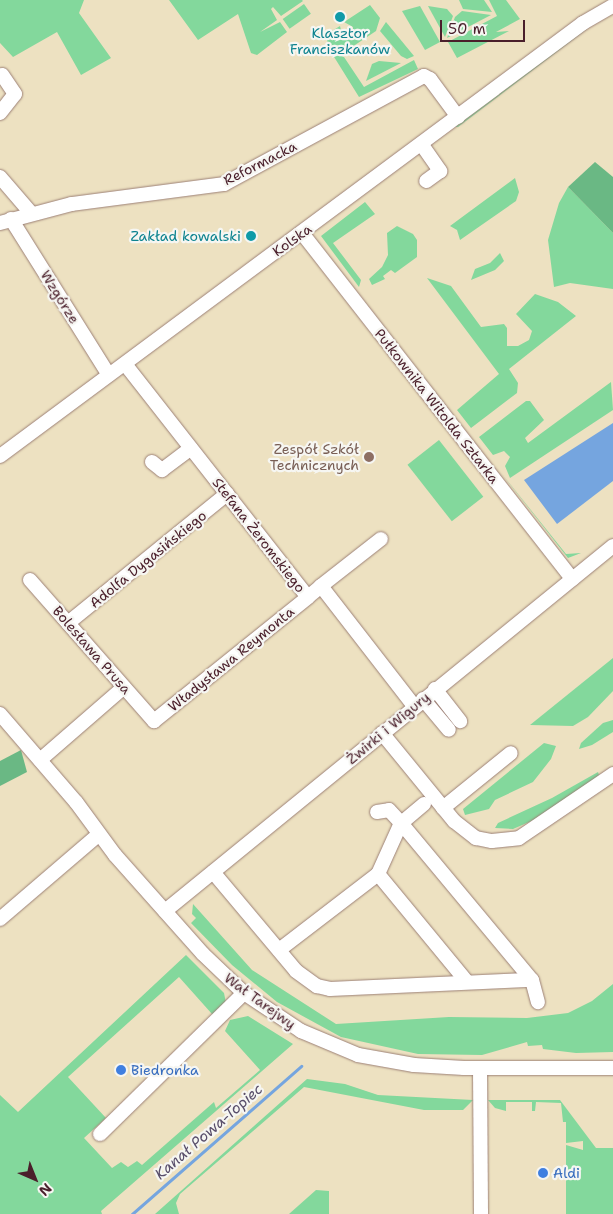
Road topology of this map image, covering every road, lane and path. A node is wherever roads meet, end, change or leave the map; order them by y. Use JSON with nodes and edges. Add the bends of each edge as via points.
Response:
{"nodes":[{"id":1,"x":607,"y":0,"type":"edge"},
{"id":2,"x":613,"y":6,"type":"edge"},
{"id":3,"x":583,"y":24,"type":"junction"},
{"id":4,"x":2,"y":75,"type":"dead end"},
{"id":5,"x":0,"y":113,"type":"edge"},
{"id":6,"x":458,"y":117,"type":"junction"},
{"id":7,"x":422,"y":145,"type":"junction"},
{"id":8,"x":0,"y":178,"type":"edge"},
{"id":9,"x":426,"y":181,"type":"dead end"},
{"id":10,"x":30,"y":213,"type":"junction"},
{"id":11,"x":6,"y":221,"type":"edge"},
{"id":12,"x":302,"y":233,"type":"junction"},
{"id":13,"x":125,"y":364,"type":"junction"},
{"id":14,"x":109,"y":375,"type":"junction"},
{"id":15,"x":191,"y":448,"type":"junction"},
{"id":16,"x":0,"y":456,"type":"edge"},
{"id":17,"x":152,"y":462,"type":"dead end"},
{"id":18,"x":227,"y":494,"type":"junction"},
{"id":19,"x":381,"y":539,"type":"dead end"},
{"id":20,"x":613,"y":546,"type":"edge"},
{"id":21,"x":572,"y":579,"type":"junction"},
{"id":22,"x":30,"y":580,"type":"dead end"},
{"id":23,"x":321,"y":586,"type":"junction"},
{"id":24,"x":308,"y":597,"type":"junction"},
{"id":25,"x":68,"y":623,"type":"junction"},
{"id":26,"x":124,"y":687,"type":"junction"},
{"id":27,"x":435,"y":689,"type":"junction"},
{"id":28,"x":419,"y":703,"type":"junction"},
{"id":29,"x":0,"y":714,"type":"edge"},
{"id":30,"x":154,"y":721,"type":"joint"},
{"id":31,"x":460,"y":721,"type":"dead end"},
{"id":32,"x":449,"y":730,"type":"dead end"},
{"id":33,"x":382,"y":733,"type":"junction"},
{"id":34,"x":511,"y":753,"type":"dead end"},
{"id":35,"x":40,"y":760,"type":"junction"},
{"id":36,"x":613,"y":774,"type":"edge"},
{"id":37,"x":424,"y":804,"type":"dead end"},
{"id":38,"x":443,"y":808,"type":"junction"},
{"id":39,"x":378,"y":812,"type":"dead end"},
{"id":40,"x":401,"y":823,"type":"junction"},
{"id":41,"x":99,"y":834,"type":"junction"},
{"id":42,"x":212,"y":872,"type":"junction"},
{"id":43,"x":378,"y":874,"type":"junction"},
{"id":44,"x":165,"y":911,"type":"junction"},
{"id":45,"x":0,"y":919,"type":"edge"},
{"id":46,"x":279,"y":950,"type":"junction"},
{"id":47,"x":532,"y":980,"type":"junction"},
{"id":48,"x":467,"y":982,"type":"junction"},
{"id":49,"x":244,"y":993,"type":"junction"},
{"id":50,"x":538,"y":1002,"type":"dead end"},
{"id":51,"x":609,"y":1065,"type":"edge"},
{"id":52,"x":480,"y":1068,"type":"junction"},
{"id":53,"x":100,"y":1134,"type":"dead end"},
{"id":54,"x":480,"y":1214,"type":"edge"}],
"edges":[{"from":1,"to":3,"type":"street","name":"Kolska"},
{"from":2,"to":3,"type":"street","name":"Kolska"},
{"from":3,"to":6,"type":"street","name":"Kolska"},
{"from":4,"to":5,"type":"street","via":[[15,94]]},
{"from":6,"to":7,"type":"street","name":"Kolska"},
{"from":6,"to":10,"type":"street","name":"Reformacka","via":[[424,76],[224,184]]},
{"from":7,"to":9,"type":"street","via":[[440,171]]},
{"from":7,"to":12,"type":"street","name":"Kolska"},
{"from":8,"to":10,"type":"street"},
{"from":10,"to":11,"type":"street","name":"Reformacka"},
{"from":11,"to":14,"type":"street","name":"Wzgórze"},
{"from":12,"to":13,"type":"street","name":"Kolska"},
{"from":12,"to":21,"type":"street","name":"Pułkownika Witolda Sztarka"},
{"from":13,"to":14,"type":"street","name":"Kolska"},
{"from":13,"to":15,"type":"street","name":"Stefana Żeromskiego"},
{"from":14,"to":16,"type":"street","name":"Kolska"},
{"from":15,"to":17,"type":"street","via":[[162,470]]},
{"from":15,"to":18,"type":"street","name":"Stefana Żeromskiego"},
{"from":18,"to":24,"type":"street","name":"Stefana Żeromskiego"},
{"from":18,"to":25,"type":"street","name":"Adolfa Dygasińskiego"},
{"from":19,"to":23,"type":"street"},
{"from":20,"to":21,"type":"street","name":"Żwirki i Wigury"},
{"from":21,"to":27,"type":"street","name":"Żwirki i Wigury"},
{"from":22,"to":25,"type":"street","name":"Bolesława Prusa"},
{"from":23,"to":24,"type":"street","name":"Stefana Żeromskiego"},
{"from":23,"to":28,"type":"street","name":"Stefana Żeromskiego"},
{"from":24,"to":30,"type":"street","name":"Władysława Reymonta"},
{"from":25,"to":26,"type":"street","name":"Bolesława Prusa"},
{"from":26,"to":30,"type":"street","name":"Bolesława Prusa"},
{"from":26,"to":35,"type":"street"},
{"from":27,"to":28,"type":"street","name":"Żwirki i Wigury"},
{"from":27,"to":31,"type":"street"},
{"from":28,"to":32,"type":"street","name":"Stefana Żeromskiego"},
{"from":28,"to":33,"type":"street","name":"Żwirki i Wigury"},
{"from":29,"to":35,"type":"street","name":"Wał Tarejwy"},
{"from":33,"to":38,"type":"street"},
{"from":33,"to":42,"type":"street","name":"Żwirki i Wigury"},
{"from":34,"to":38,"type":"street"},
{"from":35,"to":41,"type":"street","name":"Wał Tarejwy"},
{"from":36,"to":38,"type":"street","via":[[519,838],[492,842],[476,838]]},
{"from":37,"to":40,"type":"street"},
{"from":39,"to":40,"type":"street","via":[[389,810]]},
{"from":40,"to":43,"type":"street"},
{"from":40,"to":47,"type":"street"},
{"from":41,"to":44,"type":"street","name":"Wał Tarejwy"},
{"from":41,"to":45,"type":"street"},
{"from":42,"to":44,"type":"street","name":"Żwirki i Wigury"},
{"from":42,"to":46,"type":"street"},
{"from":43,"to":46,"type":"street"},
{"from":43,"to":48,"type":"street"},
{"from":44,"to":49,"type":"street","name":"Wał Tarejwy"},
{"from":46,"to":48,"type":"street","via":[[304,978],[330,989]]},
{"from":47,"to":48,"type":"street"},
{"from":47,"to":50,"type":"street"},
{"from":49,"to":52,"type":"street","name":"Wał Tarejwy","via":[[301,1031],[349,1052],[414,1065]]},
{"from":49,"to":53,"type":"street"},
{"from":51,"to":52,"type":"street","name":"Wał Tarejwy"},
{"from":52,"to":54,"type":"street"}]}
